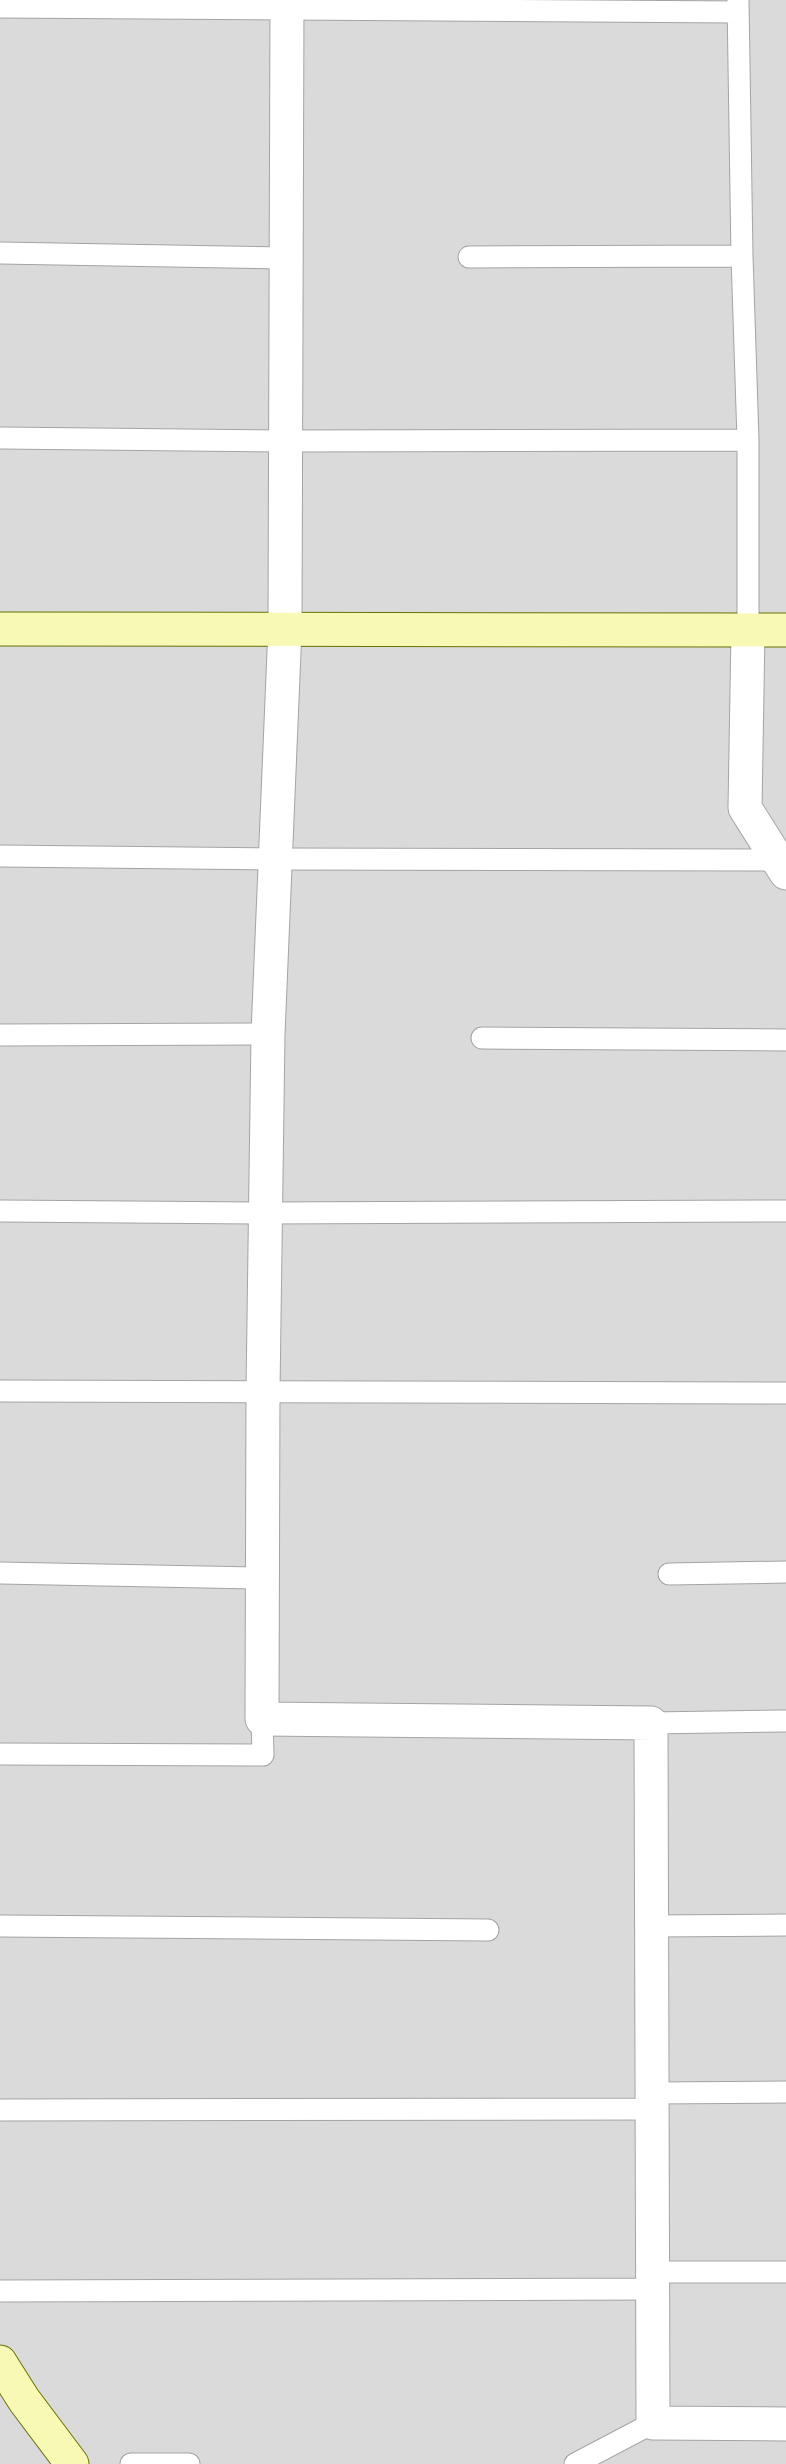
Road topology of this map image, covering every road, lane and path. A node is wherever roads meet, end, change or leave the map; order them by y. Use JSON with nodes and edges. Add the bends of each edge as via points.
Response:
{"nodes":[{"id":1,"x":287,"y":4,"type":"edge"},
{"id":2,"x":738,"y":6,"type":"edge"},
{"id":3,"x":0,"y":7,"type":"edge"},
{"id":4,"x":0,"y":253,"type":"edge"},
{"id":5,"x":742,"y":256,"type":"junction"},
{"id":6,"x":469,"y":257,"type":"dead end"},
{"id":7,"x":287,"y":258,"type":"junction"},
{"id":8,"x":0,"y":438,"type":"edge"},
{"id":9,"x":748,"y":440,"type":"junction"},
{"id":10,"x":286,"y":441,"type":"junction"},
{"id":11,"x":285,"y":628,"type":"junction"},
{"id":12,"x":0,"y":629,"type":"edge"},
{"id":13,"x":786,"y":630,"type":"edge"},
{"id":14,"x":748,"y":631,"type":"junction"},
{"id":15,"x":0,"y":855,"type":"edge"},
{"id":16,"x":274,"y":859,"type":"junction"},
{"id":17,"x":782,"y":867,"type":"edge"},
{"id":18,"x":268,"y":1034,"type":"junction"},
{"id":19,"x":0,"y":1035,"type":"edge"},
{"id":20,"x":482,"y":1038,"type":"dead end"},
{"id":21,"x":786,"y":1040,"type":"edge"},
{"id":22,"x":0,"y":1211,"type":"edge"},
{"id":23,"x":786,"y":1211,"type":"edge"},
{"id":24,"x":265,"y":1213,"type":"junction"},
{"id":25,"x":0,"y":1391,"type":"edge"},
{"id":26,"x":263,"y":1391,"type":"junction"},
{"id":27,"x":786,"y":1393,"type":"edge"},
{"id":28,"x":786,"y":1572,"type":"edge"},
{"id":29,"x":0,"y":1573,"type":"edge"},
{"id":30,"x":669,"y":1574,"type":"dead end"},
{"id":31,"x":262,"y":1578,"type":"junction"},
{"id":32,"x":262,"y":1719,"type":"junction"},
{"id":33,"x":786,"y":1721,"type":"edge"},
{"id":34,"x":651,"y":1723,"type":"junction"},
{"id":35,"x":0,"y":1754,"type":"edge"},
{"id":36,"x":786,"y":1925,"type":"edge"},
{"id":37,"x":0,"y":1926,"type":"edge"},
{"id":38,"x":652,"y":1926,"type":"junction"},
{"id":39,"x":488,"y":1930,"type":"dead end"},
{"id":40,"x":786,"y":2092,"type":"edge"},
{"id":41,"x":652,"y":2101,"type":"junction"},
{"id":42,"x":0,"y":2110,"type":"edge"},
{"id":43,"x":786,"y":2272,"type":"edge"},
{"id":44,"x":653,"y":2281,"type":"junction"},
{"id":45,"x":0,"y":2291,"type":"edge"},
{"id":46,"x":0,"y":2362,"type":"edge"},
{"id":47,"x":653,"y":2423,"type":"junction"},
{"id":48,"x":786,"y":2424,"type":"edge"},
{"id":49,"x":72,"y":2464,"type":"edge"},
{"id":50,"x":131,"y":2464,"type":"edge"},
{"id":51,"x":189,"y":2464,"type":"edge"},
{"id":52,"x":575,"y":2464,"type":"edge"}],
"edges":[{"from":1,"to":2,"type":"lane"},
{"from":1,"to":3,"type":"lane"},
{"from":1,"to":7,"type":"street"},
{"from":2,"to":5,"type":"lane"},
{"from":4,"to":7,"type":"lane"},
{"from":5,"to":6,"type":"lane"},
{"from":5,"to":9,"type":"lane"},
{"from":7,"to":10,"type":"street"},
{"from":8,"to":10,"type":"lane"},
{"from":9,"to":10,"type":"lane"},
{"from":9,"to":14,"type":"lane"},
{"from":10,"to":11,"type":"street"},
{"from":11,"to":12,"type":"street"},
{"from":11,"to":14,"type":"street"},
{"from":11,"to":16,"type":"street"},
{"from":13,"to":14,"type":"street"},
{"from":14,"to":17,"type":"street","via":[[745,808]]},
{"from":15,"to":16,"type":"lane"},
{"from":16,"to":17,"type":"lane"},
{"from":16,"to":18,"type":"street"},
{"from":18,"to":19,"type":"lane"},
{"from":18,"to":24,"type":"street"},
{"from":20,"to":21,"type":"lane"},
{"from":22,"to":24,"type":"lane"},
{"from":23,"to":24,"type":"lane"},
{"from":24,"to":26,"type":"street"},
{"from":25,"to":26,"type":"lane"},
{"from":26,"to":27,"type":"lane"},
{"from":26,"to":31,"type":"street"},
{"from":28,"to":30,"type":"lane"},
{"from":29,"to":31,"type":"lane"},
{"from":31,"to":32,"type":"street"},
{"from":32,"to":34,"type":"street"},
{"from":32,"to":35,"type":"lane","via":[[263,1755]]},
{"from":33,"to":34,"type":"lane"},
{"from":34,"to":38,"type":"street"},
{"from":36,"to":38,"type":"lane"},
{"from":37,"to":39,"type":"lane"},
{"from":38,"to":41,"type":"street"},
{"from":40,"to":41,"type":"lane"},
{"from":41,"to":42,"type":"lane"},
{"from":41,"to":44,"type":"street"},
{"from":43,"to":44,"type":"lane"},
{"from":44,"to":45,"type":"lane"},
{"from":44,"to":47,"type":"street"},
{"from":46,"to":49,"type":"street"},
{"from":47,"to":48,"type":"street"},
{"from":47,"to":52,"type":"lane"},
{"from":50,"to":51,"type":"lane"}]}
